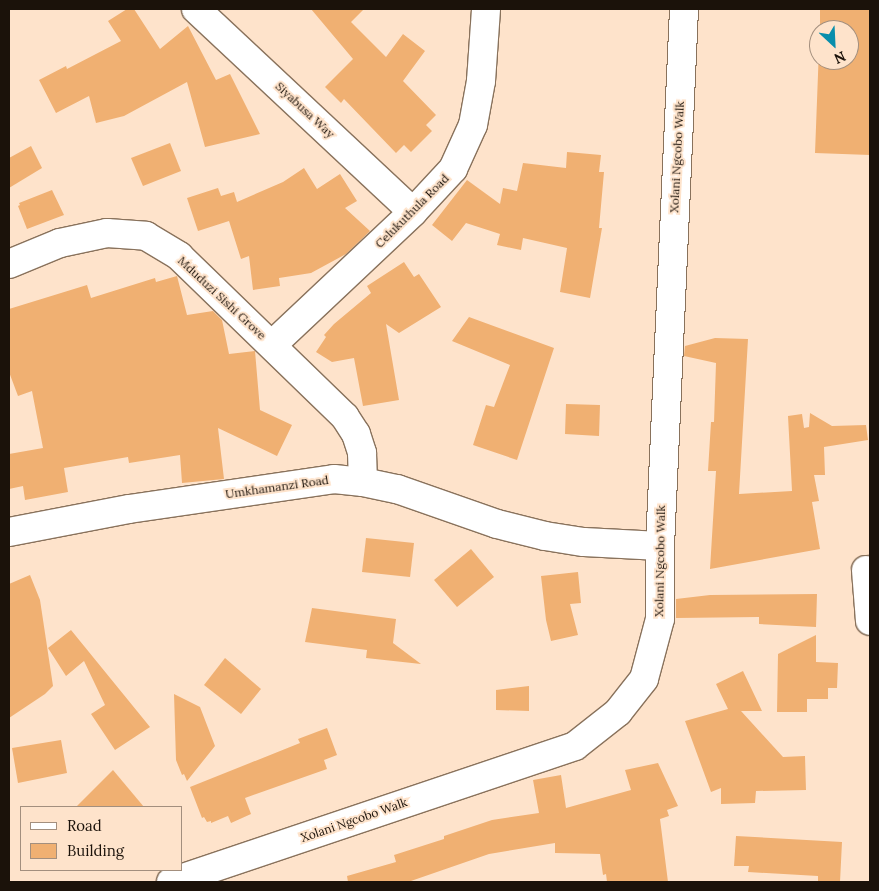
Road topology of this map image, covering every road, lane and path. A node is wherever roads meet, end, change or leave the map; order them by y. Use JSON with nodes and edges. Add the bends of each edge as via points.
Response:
{"nodes":[{"id":1,"x":196,"y":9,"type":"edge"},
{"id":2,"x":486,"y":9,"type":"edge"},
{"id":3,"x":684,"y":9,"type":"edge"},
{"id":4,"x":412,"y":212,"type":"junction"},
{"id":5,"x":9,"y":264,"type":"edge"},
{"id":6,"x":272,"y":345,"type":"junction"},
{"id":7,"x":363,"y":482,"type":"junction"},
{"id":8,"x":9,"y":532,"type":"edge"},
{"id":9,"x":660,"y":546,"type":"junction"},
{"id":10,"x":866,"y":570,"type":"dead end"},
{"id":11,"x":870,"y":621,"type":"edge"},
{"id":12,"x":171,"y":882,"type":"edge"}],
"edges":[{"from":1,"to":4,"type":"street","name":"Siyabusa Way"},
{"from":2,"to":4,"type":"street","name":"Celukuthula Road","via":[[481,81],[473,124],[453,169]]},
{"from":3,"to":9,"type":"street","name":"Xolani Ngcobo Walk"},
{"from":4,"to":6,"type":"street","name":"Celukuthula Road"},
{"from":5,"to":6,"type":"street","name":"Mduduzi Sishi Grove","via":[[60,244],[107,233],[146,236],[179,256]]},
{"from":6,"to":7,"type":"street","name":"Mduduzi Sishi Grove","via":[[345,417],[356,434],[362,453]]},
{"from":7,"to":8,"type":"street","name":"Umkhamanzi Road","via":[[334,480],[292,484],[129,509]]},
{"from":7,"to":9,"type":"street","name":"Umkhamanzi Road","via":[[397,489],[497,524],[546,536],[584,542]]},
{"from":9,"to":12,"type":"street","name":"Xolani Ngcobo Walk","via":[[660,619],[644,679],[618,712],[575,746]]},
{"from":10,"to":11,"type":"street"}]}
